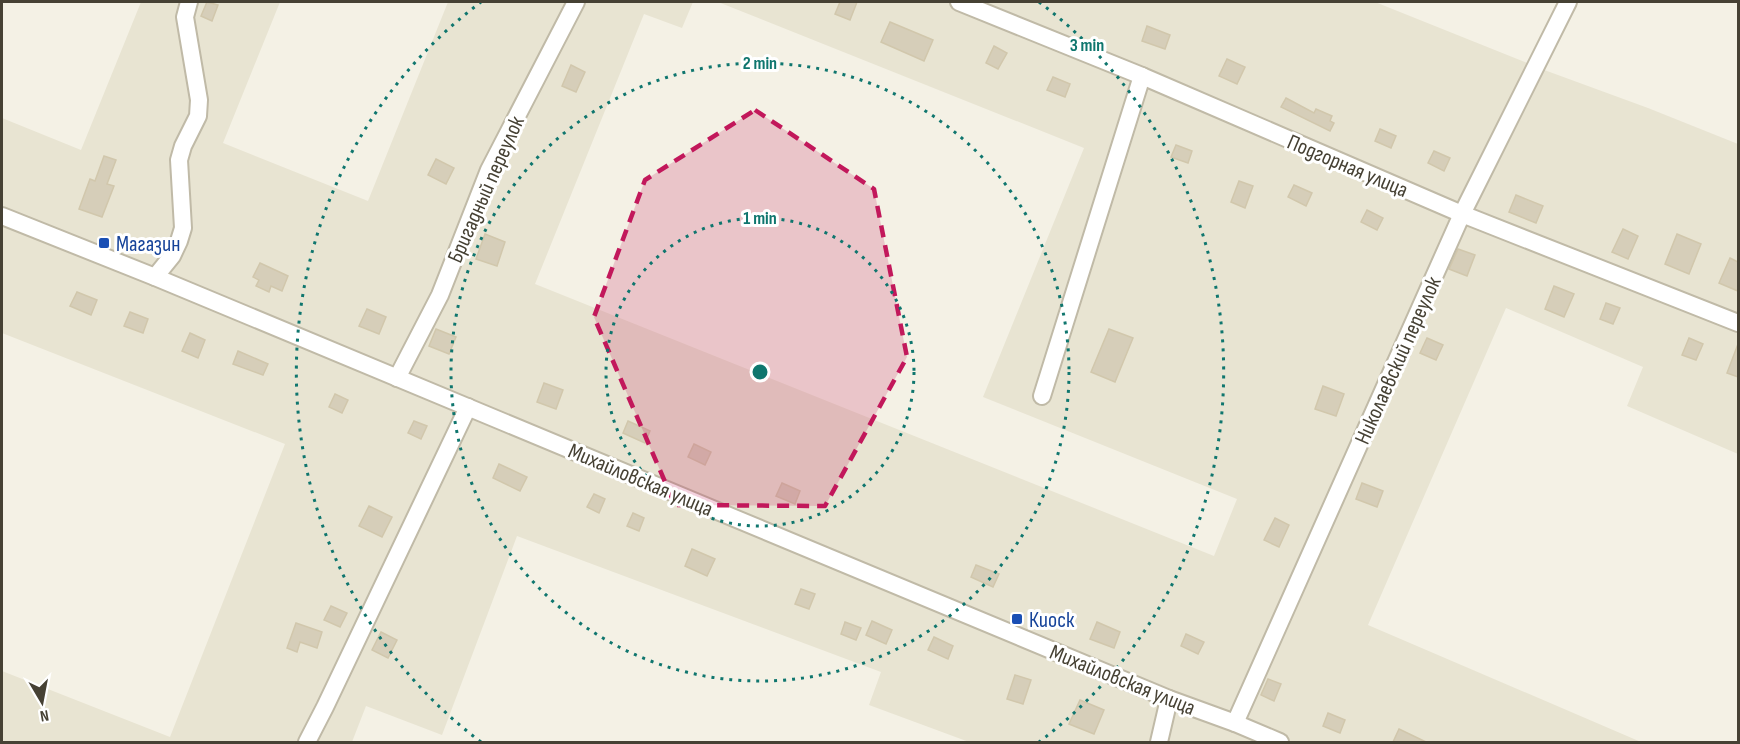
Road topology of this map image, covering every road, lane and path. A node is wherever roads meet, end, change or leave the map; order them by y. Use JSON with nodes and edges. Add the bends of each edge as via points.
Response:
{"nodes":[{"id":1,"x":189,"y":2,"type":"edge"},
{"id":2,"x":576,"y":2,"type":"edge"},
{"id":3,"x":959,"y":2,"type":"edge"},
{"id":4,"x":1568,"y":2,"type":"edge"},
{"id":5,"x":1142,"y":76,"type":"junction"},
{"id":6,"x":1462,"y":214,"type":"junction"},
{"id":7,"x":2,"y":216,"type":"edge"},
{"id":8,"x":155,"y":277,"type":"junction"},
{"id":9,"x":1738,"y":323,"type":"edge"},
{"id":10,"x":397,"y":378,"type":"junction"},
{"id":11,"x":1042,"y":396,"type":"dead end"},
{"id":12,"x":468,"y":407,"type":"junction"},
{"id":13,"x":1169,"y":699,"type":"junction"},
{"id":14,"x":1235,"y":723,"type":"junction"},
{"id":15,"x":307,"y":742,"type":"edge"},
{"id":16,"x":1159,"y":742,"type":"edge"},
{"id":17,"x":1280,"y":742,"type":"edge"}],
"edges":[{"from":1,"to":8,"type":"street","via":[[185,17],[199,100],[198,116],[179,160],[183,228],[171,256]]},
{"from":2,"to":10,"type":"street","name":"Бригадный переулок","via":[[489,171],[440,295]]},
{"from":3,"to":5,"type":"street","name":"Подгорная улица"},
{"from":4,"to":6,"type":"street","name":"Николаевский переулок"},
{"from":5,"to":6,"type":"street","name":"Подгорная улица"},
{"from":5,"to":11,"type":"street"},
{"from":6,"to":9,"type":"street","name":"Подгорная улица"},
{"from":6,"to":14,"type":"street","name":"Николаевский переулок"},
{"from":7,"to":8,"type":"street","name":"Михайловская улица"},
{"from":8,"to":10,"type":"street","name":"Михайловская улица"},
{"from":10,"to":12,"type":"street","name":"Михайловская улица"},
{"from":12,"to":13,"type":"street","name":"Михайловская улица"},
{"from":12,"to":15,"type":"street"},
{"from":13,"to":14,"type":"street","name":"Михайловская улица"},
{"from":13,"to":16,"type":"street"},
{"from":14,"to":17,"type":"street","name":"Михайловская улица"}]}
